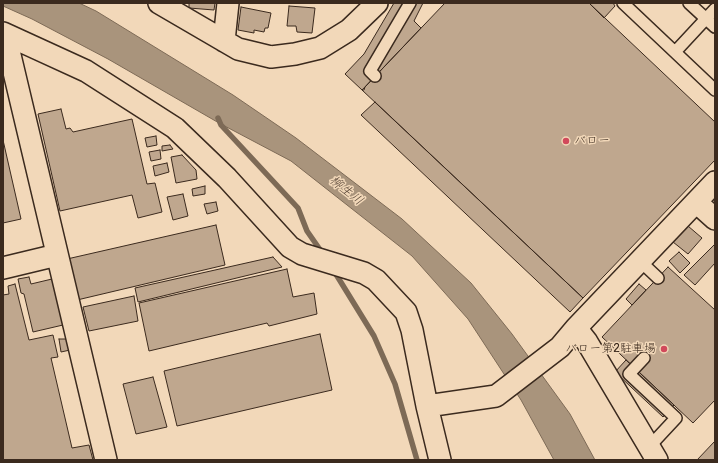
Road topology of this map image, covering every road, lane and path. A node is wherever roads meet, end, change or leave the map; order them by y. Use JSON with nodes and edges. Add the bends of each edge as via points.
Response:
{"nodes":[{"id":1,"x":159,"y":3,"type":"edge"},
{"id":2,"x":228,"y":3,"type":"edge"},
{"id":3,"x":377,"y":3,"type":"edge"},
{"id":4,"x":410,"y":3,"type":"edge"},
{"id":5,"x":623,"y":3,"type":"edge"},
{"id":6,"x":689,"y":3,"type":"edge"},
{"id":7,"x":715,"y":9,"type":"edge"},
{"id":8,"x":706,"y":19,"type":"junction"},
{"id":9,"x":715,"y":27,"type":"edge"},
{"id":10,"x":4,"y":33,"type":"edge"},
{"id":11,"x":224,"y":41,"type":"junction"},
{"id":12,"x":675,"y":52,"type":"junction"},
{"id":13,"x":375,"y":76,"type":"dead end"},
{"id":14,"x":715,"y":90,"type":"edge"},
{"id":15,"x":715,"y":182,"type":"edge"},
{"id":16,"x":696,"y":202,"type":"junction"},
{"id":17,"x":715,"y":219,"type":"edge"},
{"id":18,"x":57,"y":255,"type":"junction"},
{"id":19,"x":640,"y":261,"type":"junction"},
{"id":20,"x":3,"y":268,"type":"edge"},
{"id":21,"x":658,"y":278,"type":"dead end"},
{"id":22,"x":576,"y":328,"type":"junction"},
{"id":23,"x":644,"y":358,"type":"dead end"},
{"id":24,"x":427,"y":406,"type":"junction"},
{"id":25,"x":653,"y":454,"type":"edge"},
{"id":26,"x":106,"y":460,"type":"edge"},
{"id":27,"x":440,"y":460,"type":"edge"}],
"edges":[{"from":1,"to":11,"type":"street"},
{"from":2,"to":11,"type":"street"},
{"from":3,"to":11,"type":"street","via":[[349,30],[313,50],[271,57],[238,50]]},
{"from":4,"to":13,"type":"lane","via":[[370,71]]},
{"from":5,"to":12,"type":"lane"},
{"from":6,"to":8,"type":"lane"},
{"from":7,"to":8,"type":"lane"},
{"from":8,"to":9,"type":"lane"},
{"from":8,"to":12,"type":"lane"},
{"from":10,"to":18,"type":"street"},
{"from":10,"to":24,"type":"street","via":[[86,71],[175,128],[227,178],[290,247],[302,254],[364,273],[376,280],[406,312]]},
{"from":12,"to":14,"type":"lane"},
{"from":15,"to":16,"type":"street"},
{"from":16,"to":17,"type":"street"},
{"from":16,"to":19,"type":"street"},
{"from":18,"to":20,"type":"street"},
{"from":18,"to":26,"type":"street"},
{"from":19,"to":21,"type":"lane"},
{"from":19,"to":22,"type":"street"},
{"from":22,"to":24,"type":"street","via":[[556,350],[496,396]]},
{"from":22,"to":25,"type":"street","via":[[587,342]]},
{"from":23,"to":25,"type":"lane","via":[[629,374],[676,414]]},
{"from":24,"to":27,"type":"street"}]}
